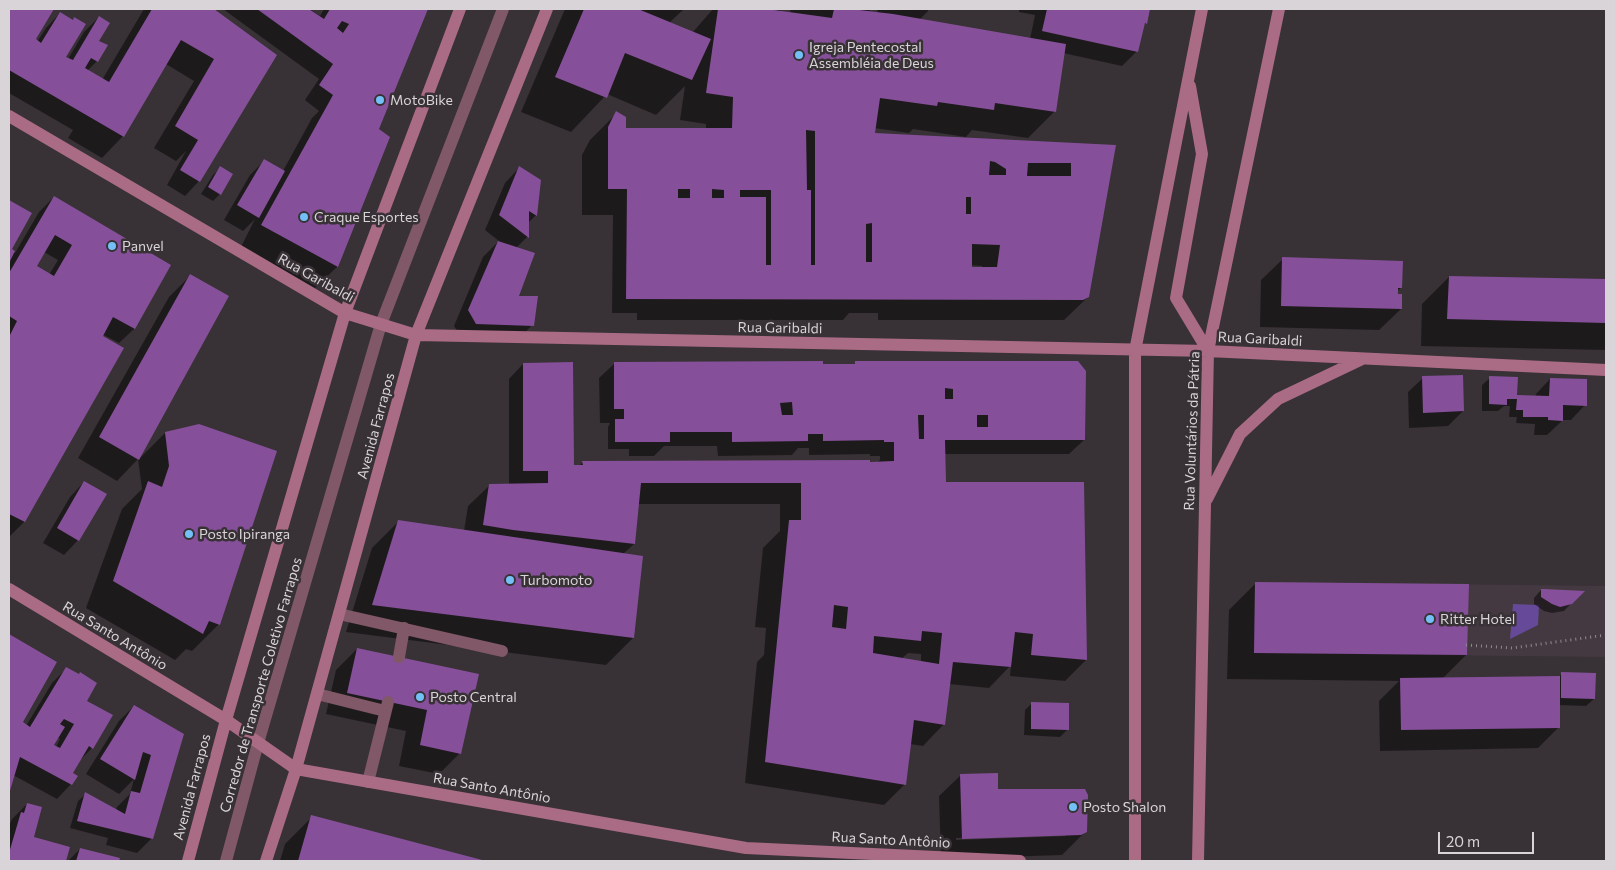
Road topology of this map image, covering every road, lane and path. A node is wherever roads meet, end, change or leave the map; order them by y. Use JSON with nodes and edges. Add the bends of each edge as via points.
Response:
{"nodes":[{"id":1,"x":460,"y":9,"type":"edge"},
{"id":2,"x":503,"y":9,"type":"edge"},
{"id":3,"x":546,"y":9,"type":"edge"},
{"id":4,"x":1202,"y":9,"type":"edge"},
{"id":5,"x":1279,"y":9,"type":"edge"},
{"id":6,"x":1189,"y":77,"type":"junction"},
{"id":7,"x":9,"y":116,"type":"edge"},
{"id":8,"x":345,"y":313,"type":"junction"},
{"id":9,"x":381,"y":324,"type":"junction"},
{"id":10,"x":416,"y":335,"type":"junction"},
{"id":11,"x":1135,"y":350,"type":"junction"},
{"id":12,"x":1208,"y":351,"type":"junction"},
{"id":13,"x":1364,"y":358,"type":"junction"},
{"id":14,"x":1606,"y":370,"type":"edge"},
{"id":15,"x":1205,"y":502,"type":"junction"},
{"id":16,"x":9,"y":589,"type":"edge"},
{"id":17,"x":339,"y":614,"type":"junction"},
{"id":18,"x":404,"y":628,"type":"junction"},
{"id":19,"x":1606,"y":634,"type":"edge"},
{"id":20,"x":1466,"y":645,"type":"dead end"},
{"id":21,"x":502,"y":651,"type":"dead end"},
{"id":22,"x":399,"y":657,"type":"dead end"},
{"id":23,"x":317,"y":694,"type":"junction"},
{"id":24,"x":226,"y":720,"type":"junction"},
{"id":25,"x":258,"y":743,"type":"junction"},
{"id":26,"x":296,"y":769,"type":"junction"},
{"id":27,"x":368,"y":782,"type":"junction"},
{"id":28,"x":188,"y":861,"type":"edge"},
{"id":29,"x":226,"y":861,"type":"edge"},
{"id":30,"x":266,"y":861,"type":"edge"},
{"id":31,"x":1020,"y":861,"type":"edge"},
{"id":32,"x":1135,"y":861,"type":"edge"},
{"id":33,"x":1198,"y":861,"type":"edge"}],
"edges":[{"from":1,"to":8,"type":"main road","name":"Avenida Farrapos"},
{"from":2,"to":9,"type":"lane","name":"Corredor de Transporte Coletivo Farrapos"},
{"from":3,"to":10,"type":"main road","name":"Avenida Farrapos"},
{"from":4,"to":6,"type":"main road"},
{"from":5,"to":12,"type":"main road","name":"Rua Voluntários da Pátria"},
{"from":6,"to":11,"type":"main road"},
{"from":6,"to":12,"type":"main road","via":[[1202,154],[1176,298]]},
{"from":7,"to":8,"type":"main road","name":"Rua Garibaldi"},
{"from":8,"to":9,"type":"main road","name":"Rua Garibaldi"},
{"from":8,"to":24,"type":"main road","name":"Avenida Farrapos"},
{"from":9,"to":10,"type":"main road","name":"Rua Garibaldi"},
{"from":9,"to":25,"type":"lane","name":"Corredor de Transporte Coletivo Farrapos"},
{"from":10,"to":11,"type":"main road","name":"Rua Garibaldi"},
{"from":10,"to":17,"type":"main road","name":"Avenida Farrapos"},
{"from":11,"to":12,"type":"main road","name":"Rua Garibaldi"},
{"from":11,"to":32,"type":"main road"},
{"from":12,"to":13,"type":"main road","name":"Rua Garibaldi"},
{"from":12,"to":15,"type":"main road","name":"Rua Voluntários da Pátria"},
{"from":13,"to":14,"type":"main road","name":"Rua Garibaldi"},
{"from":13,"to":15,"type":"main road","via":[[1278,399],[1240,434]]},
{"from":15,"to":33,"type":"main road","name":"Rua Voluntários da Pátria"},
{"from":16,"to":24,"type":"main road","name":"Rua Santo Antônio"},
{"from":17,"to":18,"type":"lane"},
{"from":17,"to":23,"type":"main road","name":"Avenida Farrapos"},
{"from":18,"to":21,"type":"lane"},
{"from":18,"to":22,"type":"lane"},
{"from":19,"to":20,"type":"path","via":[[1512,648]]},
{"from":23,"to":26,"type":"main road","name":"Avenida Farrapos"},
{"from":23,"to":27,"type":"lane","via":[[387,706]]},
{"from":24,"to":25,"type":"main road","name":"Rua Santo Antônio"},
{"from":24,"to":28,"type":"main road","name":"Avenida Farrapos"},
{"from":25,"to":26,"type":"main road","name":"Rua Santo Antônio"},
{"from":25,"to":29,"type":"lane","name":"Corredor de Transporte Coletivo Farrapos"},
{"from":26,"to":27,"type":"main road","name":"Rua Santo Antônio"},
{"from":26,"to":30,"type":"main road","name":"Avenida Farrapos"},
{"from":27,"to":31,"type":"main road","name":"Rua Santo Antônio","via":[[746,848]]}]}
